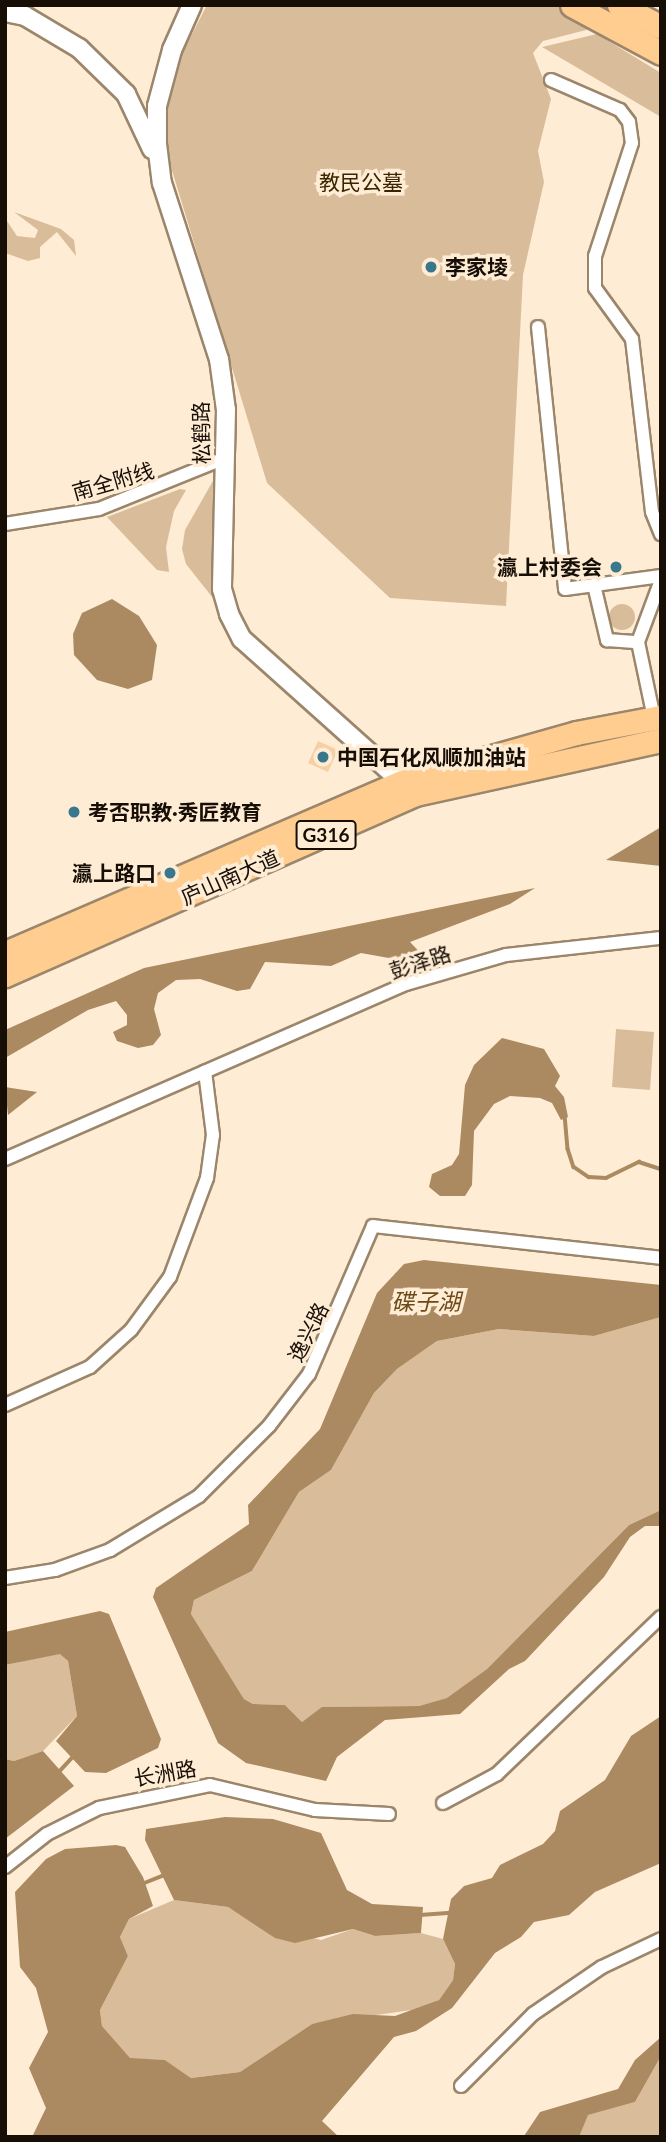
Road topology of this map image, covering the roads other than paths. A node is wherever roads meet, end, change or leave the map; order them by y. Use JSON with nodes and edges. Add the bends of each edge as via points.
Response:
{"nodes":[{"id":1,"x":192,"y":5,"type":"edge"},
{"id":2,"x":572,"y":5,"type":"edge"},
{"id":3,"x":619,"y":5,"type":"edge"},
{"id":4,"x":5,"y":12,"type":"edge"},
{"id":5,"x":661,"y":27,"type":"edge"},
{"id":6,"x":661,"y":53,"type":"edge"},
{"id":7,"x":551,"y":80,"type":"dead end"},
{"id":8,"x":162,"y":183,"type":"junction"},
{"id":9,"x":538,"y":327,"type":"dead end"},
{"id":10,"x":225,"y":458,"type":"junction"},
{"id":11,"x":5,"y":524,"type":"edge"},
{"id":12,"x":661,"y":534,"type":"edge"},
{"id":13,"x":661,"y":578,"type":"edge"},
{"id":14,"x":594,"y":585,"type":"junction"},
{"id":15,"x":638,"y":642,"type":"junction"},
{"id":16,"x":657,"y":717,"type":"edge"},
{"id":17,"x":661,"y":740,"type":"edge"},
{"id":18,"x":409,"y":788,"type":"junction"},
{"id":19,"x":661,"y":938,"type":"edge"},
{"id":20,"x":5,"y":953,"type":"edge"},
{"id":21,"x":5,"y":975,"type":"edge"},
{"id":22,"x":205,"y":1072,"type":"junction"},
{"id":23,"x":5,"y":1159,"type":"edge"},
{"id":24,"x":661,"y":1258,"type":"edge"},
{"id":25,"x":5,"y":1405,"type":"edge"},
{"id":26,"x":5,"y":1578,"type":"edge"},
{"id":27,"x":661,"y":1617,"type":"edge"},
{"id":28,"x":443,"y":1803,"type":"dead end"},
{"id":29,"x":389,"y":1814,"type":"dead end"},
{"id":30,"x":5,"y":1867,"type":"edge"},
{"id":31,"x":661,"y":1938,"type":"edge"},
{"id":32,"x":461,"y":2085,"type":"dead end"}],
"edges":[{"from":1,"to":8,"type":"main road","name":"松鹤路","via":[[172,50],[157,106]]},
{"from":2,"to":6,"type":"highway"},
{"from":3,"to":5,"type":"highway"},
{"from":4,"to":8,"type":"main road","via":[[25,16],[79,48],[126,94],[146,132]]},
{"from":7,"to":12,"type":"street","via":[[620,110],[629,122],[632,143],[595,256],[595,288],[632,339],[652,512]]},
{"from":8,"to":10,"type":"main road","name":"松鹤路","via":[[219,359]]},
{"from":9,"to":14,"type":"street","via":[[565,589]]},
{"from":10,"to":11,"type":"street","name":"南全附线","via":[[99,509]]},
{"from":10,"to":18,"type":"main road","name":"松鹤路","via":[[222,589],[242,639]]},
{"from":13,"to":14,"type":"street"},
{"from":13,"to":15,"type":"street"},
{"from":14,"to":15,"type":"street","via":[[607,640]]},
{"from":15,"to":16,"type":"street"},
{"from":16,"to":18,"type":"highway","name":"庐山南大道","number":"G316","via":[[576,733]]},
{"from":17,"to":18,"type":"highway","name":"庐山南大道","number":"G316"},
{"from":18,"to":20,"type":"highway","name":"庐山南大道","number":"G316"},
{"from":18,"to":21,"type":"highway","name":"庐山南大道","number":"G316"},
{"from":19,"to":22,"type":"street","name":"彭泽路","via":[[506,955],[407,984]]},
{"from":22,"to":23,"type":"street","name":"彭泽路"},
{"from":22,"to":25,"type":"street","via":[[214,1135],[207,1178],[170,1277],[131,1330],[90,1367]]},
{"from":24,"to":26,"type":"street","name":"逸兴路","via":[[373,1226],[309,1374],[268,1426],[200,1496],[110,1550],[55,1570]]},
{"from":27,"to":28,"type":"street","via":[[497,1774]]},
{"from":29,"to":30,"type":"street","name":"长洲路","via":[[315,1810],[210,1785],[99,1808],[47,1834]]},
{"from":31,"to":32,"type":"street","via":[[602,1967],[533,2014]]}]}
